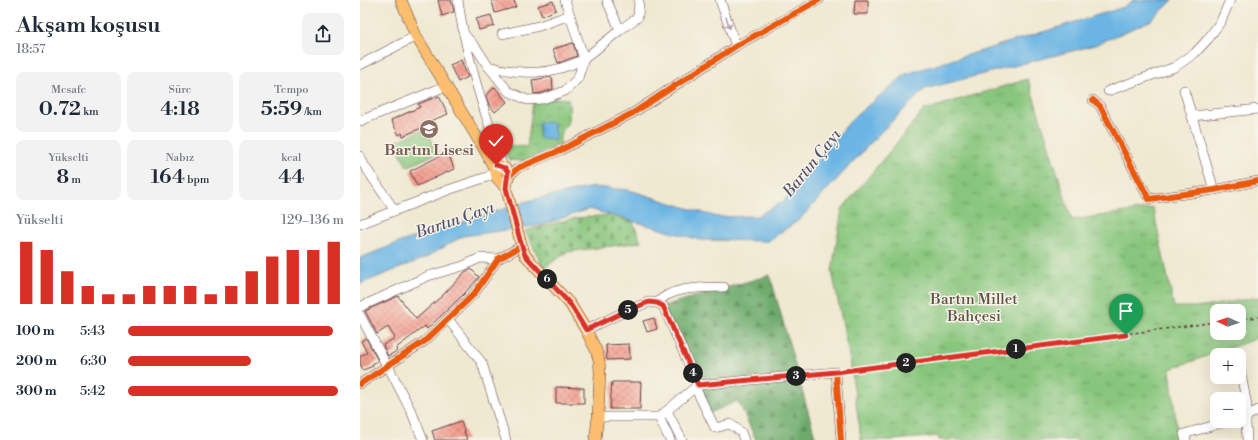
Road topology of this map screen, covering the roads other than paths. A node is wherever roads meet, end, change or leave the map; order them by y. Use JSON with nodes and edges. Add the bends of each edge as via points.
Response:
{"nodes":[{"id":1,"x":458,"y":0,"type":"edge"},
{"id":2,"x":564,"y":0,"type":"edge"},
{"id":3,"x":639,"y":0,"type":"edge"},
{"id":4,"x":720,"y":0,"type":"edge"},
{"id":5,"x":819,"y":0,"type":"edge"},
{"id":6,"x":1230,"y":0,"type":"edge"},
{"id":7,"x":402,"y":1,"type":"edge"},
{"id":8,"x":607,"y":1,"type":"edge"},
{"id":9,"x":570,"y":15,"type":"junction"},
{"id":10,"x":620,"y":30,"type":"junction"},
{"id":11,"x":464,"y":34,"type":"junction"},
{"id":12,"x":502,"y":34,"type":"dead end"},
{"id":13,"x":416,"y":36,"type":"junction"},
{"id":14,"x":736,"y":46,"type":"junction"},
{"id":15,"x":584,"y":59,"type":"junction"},
{"id":16,"x":360,"y":65,"type":"edge"},
{"id":17,"x":488,"y":66,"type":"junction"},
{"id":18,"x":446,"y":86,"type":"junction"},
{"id":19,"x":1184,"y":90,"type":"dead end"},
{"id":20,"x":1108,"y":91,"type":"dead end"},
{"id":21,"x":1093,"y":100,"type":"dead end"},
{"id":22,"x":1258,"y":109,"type":"edge"},
{"id":23,"x":1192,"y":116,"type":"junction"},
{"id":24,"x":360,"y":121,"type":"edge"},
{"id":25,"x":360,"y":156,"type":"edge"},
{"id":26,"x":501,"y":175,"type":"junction"},
{"id":27,"x":1258,"y":181,"type":"edge"},
{"id":28,"x":1214,"y":190,"type":"junction"},
{"id":29,"x":395,"y":211,"type":"junction"},
{"id":30,"x":360,"y":224,"type":"edge"},
{"id":31,"x":521,"y":243,"type":"junction"},
{"id":32,"x":498,"y":259,"type":"junction"},
{"id":33,"x":724,"y":287,"type":"dead end"},
{"id":34,"x":657,"y":303,"type":"junction"},
{"id":35,"x":360,"y":307,"type":"edge"},
{"id":36,"x":360,"y":315,"type":"edge"},
{"id":37,"x":448,"y":318,"type":"junction"},
{"id":38,"x":586,"y":330,"type":"junction"},
{"id":39,"x":387,"y":366,"type":"junction"},
{"id":40,"x":360,"y":384,"type":"edge"},
{"id":41,"x":697,"y":386,"type":"junction"},
{"id":42,"x":1258,"y":410,"type":"edge"},
{"id":43,"x":667,"y":411,"type":"junction"},
{"id":44,"x":1246,"y":416,"type":"edge"},
{"id":45,"x":598,"y":417,"type":"junction"},
{"id":46,"x":659,"y":417,"type":"junction"},
{"id":47,"x":1246,"y":423,"type":"edge"},
{"id":48,"x":1210,"y":426,"type":"edge"},
{"id":49,"x":423,"y":440,"type":"edge"},
{"id":50,"x":506,"y":440,"type":"edge"},
{"id":51,"x":595,"y":440,"type":"edge"},
{"id":52,"x":670,"y":440,"type":"edge"},
{"id":53,"x":682,"y":440,"type":"edge"},
{"id":54,"x":744,"y":440,"type":"edge"},
{"id":55,"x":841,"y":440,"type":"edge"},
{"id":56,"x":1186,"y":440,"type":"edge"},
{"id":57,"x":1247,"y":440,"type":"edge"}],
"edges":[{"from":1,"to":11,"type":"street"},
{"from":2,"to":9,"type":"street"},
{"from":3,"to":10,"type":"street","via":[[638,17]]},
{"from":4,"to":14,"type":"street","one_way":true},
{"from":5,"to":14,"type":"street"},
{"from":6,"to":20,"type":"street","via":[[1221,21],[1195,53],[1175,67]]},
{"from":7,"to":13,"type":"main road"},
{"from":8,"to":10,"type":"street"},
{"from":9,"to":12,"type":"street","via":[[539,26]]},
{"from":9,"to":15,"type":"street"},
{"from":10,"to":15,"type":"street"},
{"from":11,"to":17,"type":"street"},
{"from":11,"to":26,"type":"street"},
{"from":13,"to":16,"type":"street"},
{"from":13,"to":18,"type":"main road"},
{"from":14,"to":26,"type":"street","via":[[633,113],[561,150]]},
{"from":15,"to":17,"type":"street","via":[[540,73]]},
{"from":15,"to":17,"type":"street","via":[[578,78],[565,91],[543,99],[527,100],[508,91]]},
{"from":18,"to":24,"type":"street"},
{"from":18,"to":26,"type":"main road"},
{"from":19,"to":23,"type":"street"},
{"from":21,"to":28,"type":"street","via":[[1100,106],[1149,199]]},
{"from":22,"to":23,"type":"street"},
{"from":23,"to":28,"type":"street"},
{"from":25,"to":29,"type":"street"},
{"from":26,"to":29,"type":"street","via":[[448,190]]},
{"from":26,"to":31,"type":"main road"},
{"from":27,"to":28,"type":"street"},
{"from":29,"to":30,"type":"street"},
{"from":31,"to":32,"type":"street"},
{"from":31,"to":38,"type":"main road","via":[[525,255],[570,304]]},
{"from":32,"to":35,"type":"street","via":[[480,258],[428,276]]},
{"from":32,"to":37,"type":"street","via":[[474,294]]},
{"from":33,"to":34,"type":"street","via":[[670,293]]},
{"from":34,"to":38,"type":"street","via":[[649,302],[638,306]]},
{"from":34,"to":41,"type":"street","via":[[663,306]]},
{"from":36,"to":39,"type":"street"},
{"from":37,"to":39,"type":"street","via":[[425,341]]},
{"from":37,"to":50,"type":"street","via":[[482,363]]},
{"from":38,"to":45,"type":"main road","via":[[599,360]]},
{"from":39,"to":40,"type":"street"},
{"from":39,"to":49,"type":"street"},
{"from":41,"to":43,"type":"street"},
{"from":41,"to":54,"type":"street","via":[[714,428],[730,424],[741,432]]},
{"from":41,"to":55,"type":"street","via":[[836,372]]},
{"from":42,"to":44,"type":"street"},
{"from":43,"to":46,"type":"street"},
{"from":43,"to":53,"type":"street"},
{"from":45,"to":46,"type":"street"},
{"from":45,"to":51,"type":"main road"},
{"from":46,"to":52,"type":"street"},
{"from":47,"to":57,"type":"street"},
{"from":48,"to":56,"type":"street","via":[[1184,434]]}]}
